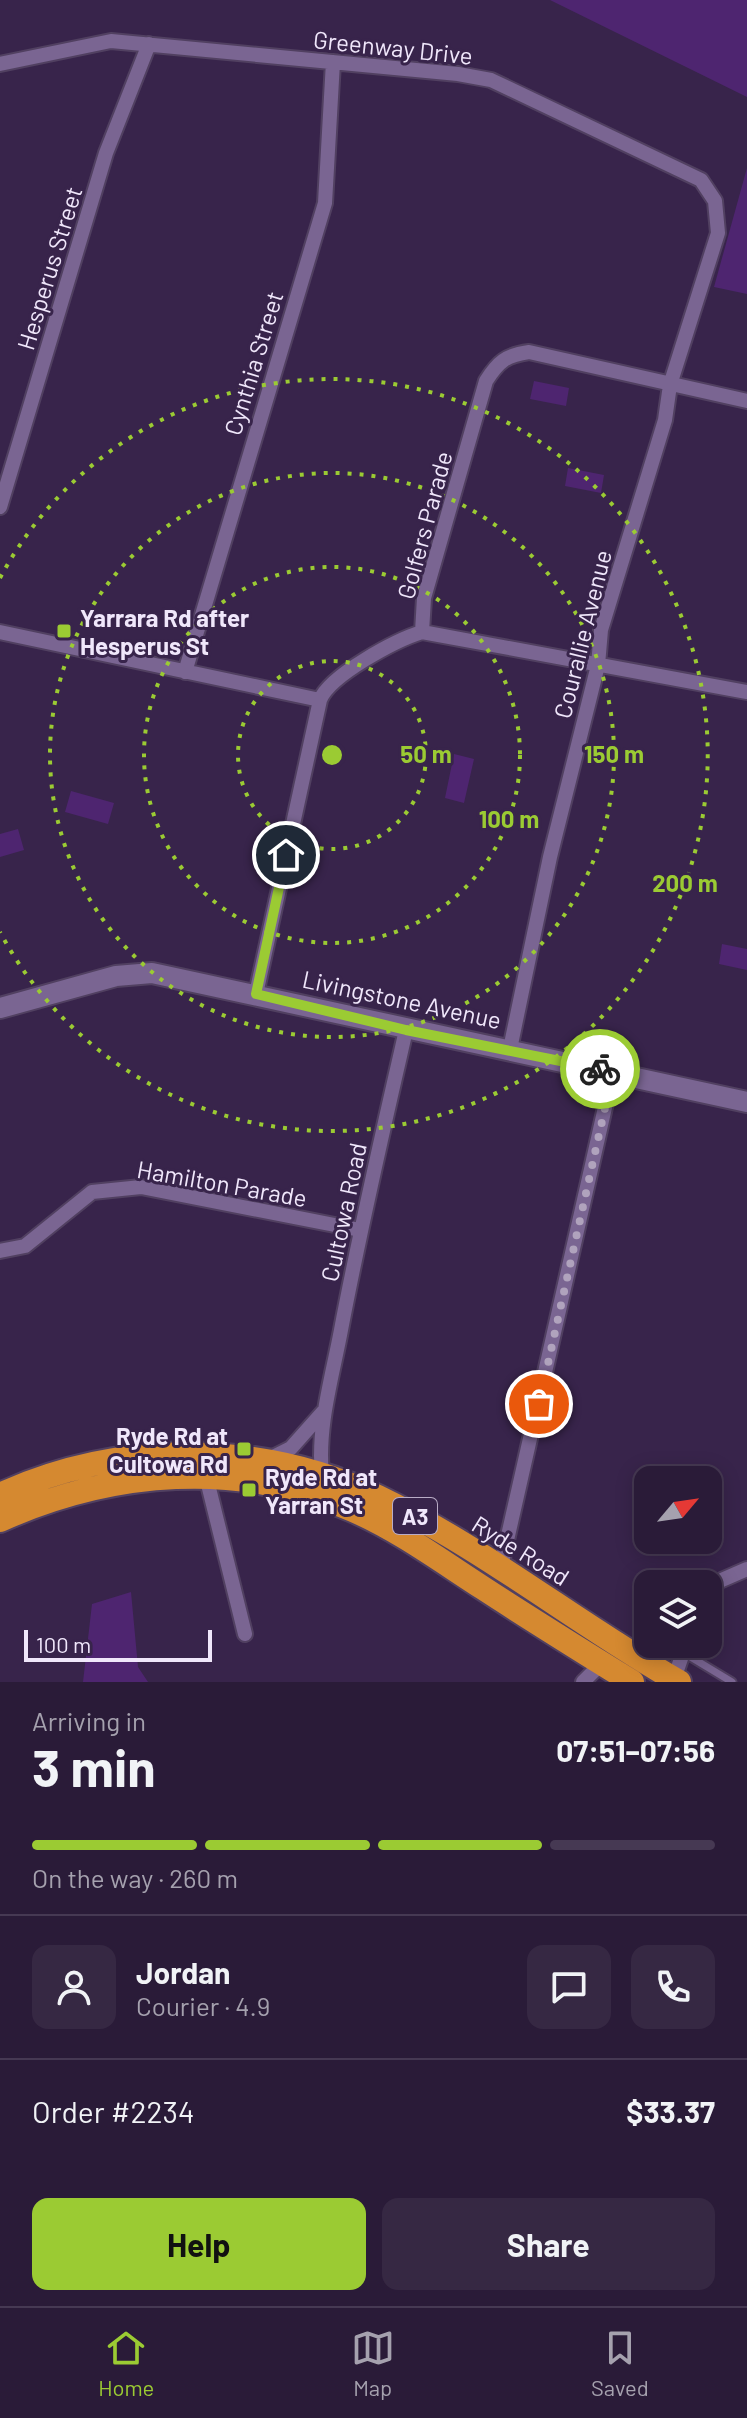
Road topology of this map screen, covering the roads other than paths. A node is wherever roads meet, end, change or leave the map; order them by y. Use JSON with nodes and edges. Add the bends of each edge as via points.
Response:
{"nodes":[{"id":1,"x":149,"y":44,"type":"junction"},
{"id":2,"x":333,"y":62,"type":"junction"},
{"id":3,"x":0,"y":64,"type":"edge"},
{"id":4,"x":670,"y":385,"type":"junction"},
{"id":5,"x":747,"y":401,"type":"edge"},
{"id":6,"x":665,"y":420,"type":"joint"},
{"id":7,"x":0,"y":507,"type":"edge"},
{"id":8,"x":0,"y":632,"type":"edge"},
{"id":9,"x":422,"y":632,"type":"junction"},
{"id":10,"x":598,"y":665,"type":"junction"},
{"id":11,"x":185,"y":672,"type":"junction"},
{"id":12,"x":747,"y":692,"type":"edge"},
{"id":13,"x":320,"y":700,"type":"junction"},
{"id":14,"x":256,"y":994,"type":"junction"},
{"id":15,"x":0,"y":1008,"type":"edge"},
{"id":16,"x":406,"y":1030,"type":"junction"},
{"id":17,"x":510,"y":1049,"type":"junction"},
{"id":18,"x":613,"y":1072,"type":"junction"},
{"id":19,"x":747,"y":1102,"type":"edge"},
{"id":20,"x":360,"y":1230,"type":"junction"},
{"id":21,"x":0,"y":1251,"type":"edge"},
{"id":22,"x":327,"y":1405,"type":"junction"},
{"id":23,"x":265,"y":1461,"type":"junction"},
{"id":24,"x":322,"y":1475,"type":"junction"},
{"id":25,"x":206,"y":1476,"type":"junction"},
{"id":26,"x":0,"y":1495,"type":"edge"},
{"id":27,"x":0,"y":1520,"type":"edge"},
{"id":28,"x":747,"y":1569,"type":"edge"},
{"id":29,"x":501,"y":1570,"type":"junction"},
{"id":30,"x":722,"y":1580,"type":"edge"},
{"id":31,"x":486,"y":1590,"type":"junction"},
{"id":32,"x":245,"y":1634,"type":"dead end"},
{"id":33,"x":616,"y":1643,"type":"junction"},
{"id":34,"x":683,"y":1658,"type":"edge"},
{"id":35,"x":698,"y":1658,"type":"edge"},
{"id":36,"x":603,"y":1664,"type":"junction"},
{"id":37,"x":677,"y":1681,"type":"edge"},
{"id":38,"x":583,"y":1682,"type":"edge"},
{"id":39,"x":632,"y":1682,"type":"edge"},
{"id":40,"x":732,"y":1682,"type":"edge"}],
"edges":[{"from":1,"to":2,"type":"street","name":"Greenway Drive"},
{"from":1,"to":3,"type":"street","name":"Greenway Drive","via":[[111,41]]},
{"from":1,"to":7,"type":"street","name":"Hesperus Street","via":[[106,153]]},
{"from":2,"to":4,"type":"street","name":"Greenway Drive","via":[[491,80],[701,180],[715,201],[718,233]]},
{"from":2,"to":11,"type":"street","name":"Cynthia Street","via":[[325,203]]},
{"from":4,"to":5,"type":"street","name":"Golfers Parade"},
{"from":4,"to":6,"type":"street","name":"Greenway Drive"},
{"from":4,"to":9,"type":"street","name":"Golfers Parade","via":[[529,352],[510,354],[497,364],[486,381],[428,584]]},
{"from":6,"to":10,"type":"street","name":"Courallie Avenue","via":[[601,630]]},
{"from":8,"to":11,"type":"street"},
{"from":9,"to":10,"type":"street","name":"Golfers Parade"},
{"from":9,"to":13,"type":"street","via":[[334,680]]},
{"from":10,"to":12,"type":"street","name":"Golfers Parade"},
{"from":10,"to":17,"type":"street","name":"Courallie Avenue"},
{"from":11,"to":13,"type":"street"},
{"from":13,"to":14,"type":"street"},
{"from":14,"to":15,"type":"street","name":"Livingstone Avenue","via":[[134,973]]},
{"from":14,"to":16,"type":"street","name":"Livingstone Avenue"},
{"from":16,"to":17,"type":"street","name":"Livingstone Avenue"},
{"from":16,"to":20,"type":"street","name":"Cultowa Road"},
{"from":17,"to":18,"type":"street","name":"Livingstone Avenue"},
{"from":18,"to":19,"type":"street","name":"Livingstone Avenue"},
{"from":18,"to":29,"type":"street"},
{"from":20,"to":21,"type":"street","name":"Hamilton Parade","via":[[141,1187],[92,1192],[25,1246]]},
{"from":20,"to":22,"type":"street","name":"Cultowa Road"},
{"from":22,"to":23,"type":"street","name":"Cultowa Road","via":[[318,1422],[291,1448]]},
{"from":22,"to":24,"type":"street","name":"Cultowa Road"},
{"from":23,"to":24,"type":"highway","name":"Ryde Road","number":"A3"},
{"from":23,"to":26,"type":"highway","name":"Ryde Road","number":"A3","via":[[144,1456],[65,1471]]},
{"from":24,"to":29,"type":"highway","name":"Ryde Road","number":"A3","via":[[404,1510]]},
{"from":25,"to":27,"type":"highway","number":"A3","via":[[103,1485]]},
{"from":25,"to":31,"type":"highway","number":"A3","via":[[262,1482],[351,1509]]},
{"from":25,"to":32,"type":"street"},
{"from":28,"to":30,"type":"street"},
{"from":29,"to":31,"type":"street"},
{"from":29,"to":33,"type":"highway","name":"Ryde Road","number":"A3"},
{"from":31,"to":36,"type":"highway","number":"A3"},
{"from":33,"to":36,"type":"street"},
{"from":33,"to":37,"type":"highway","name":"Ryde Road","number":"A3"},
{"from":34,"to":37,"type":"street"},
{"from":35,"to":40,"type":"lane"},
{"from":36,"to":38,"type":"street"},
{"from":36,"to":39,"type":"highway","number":"A3"}]}
